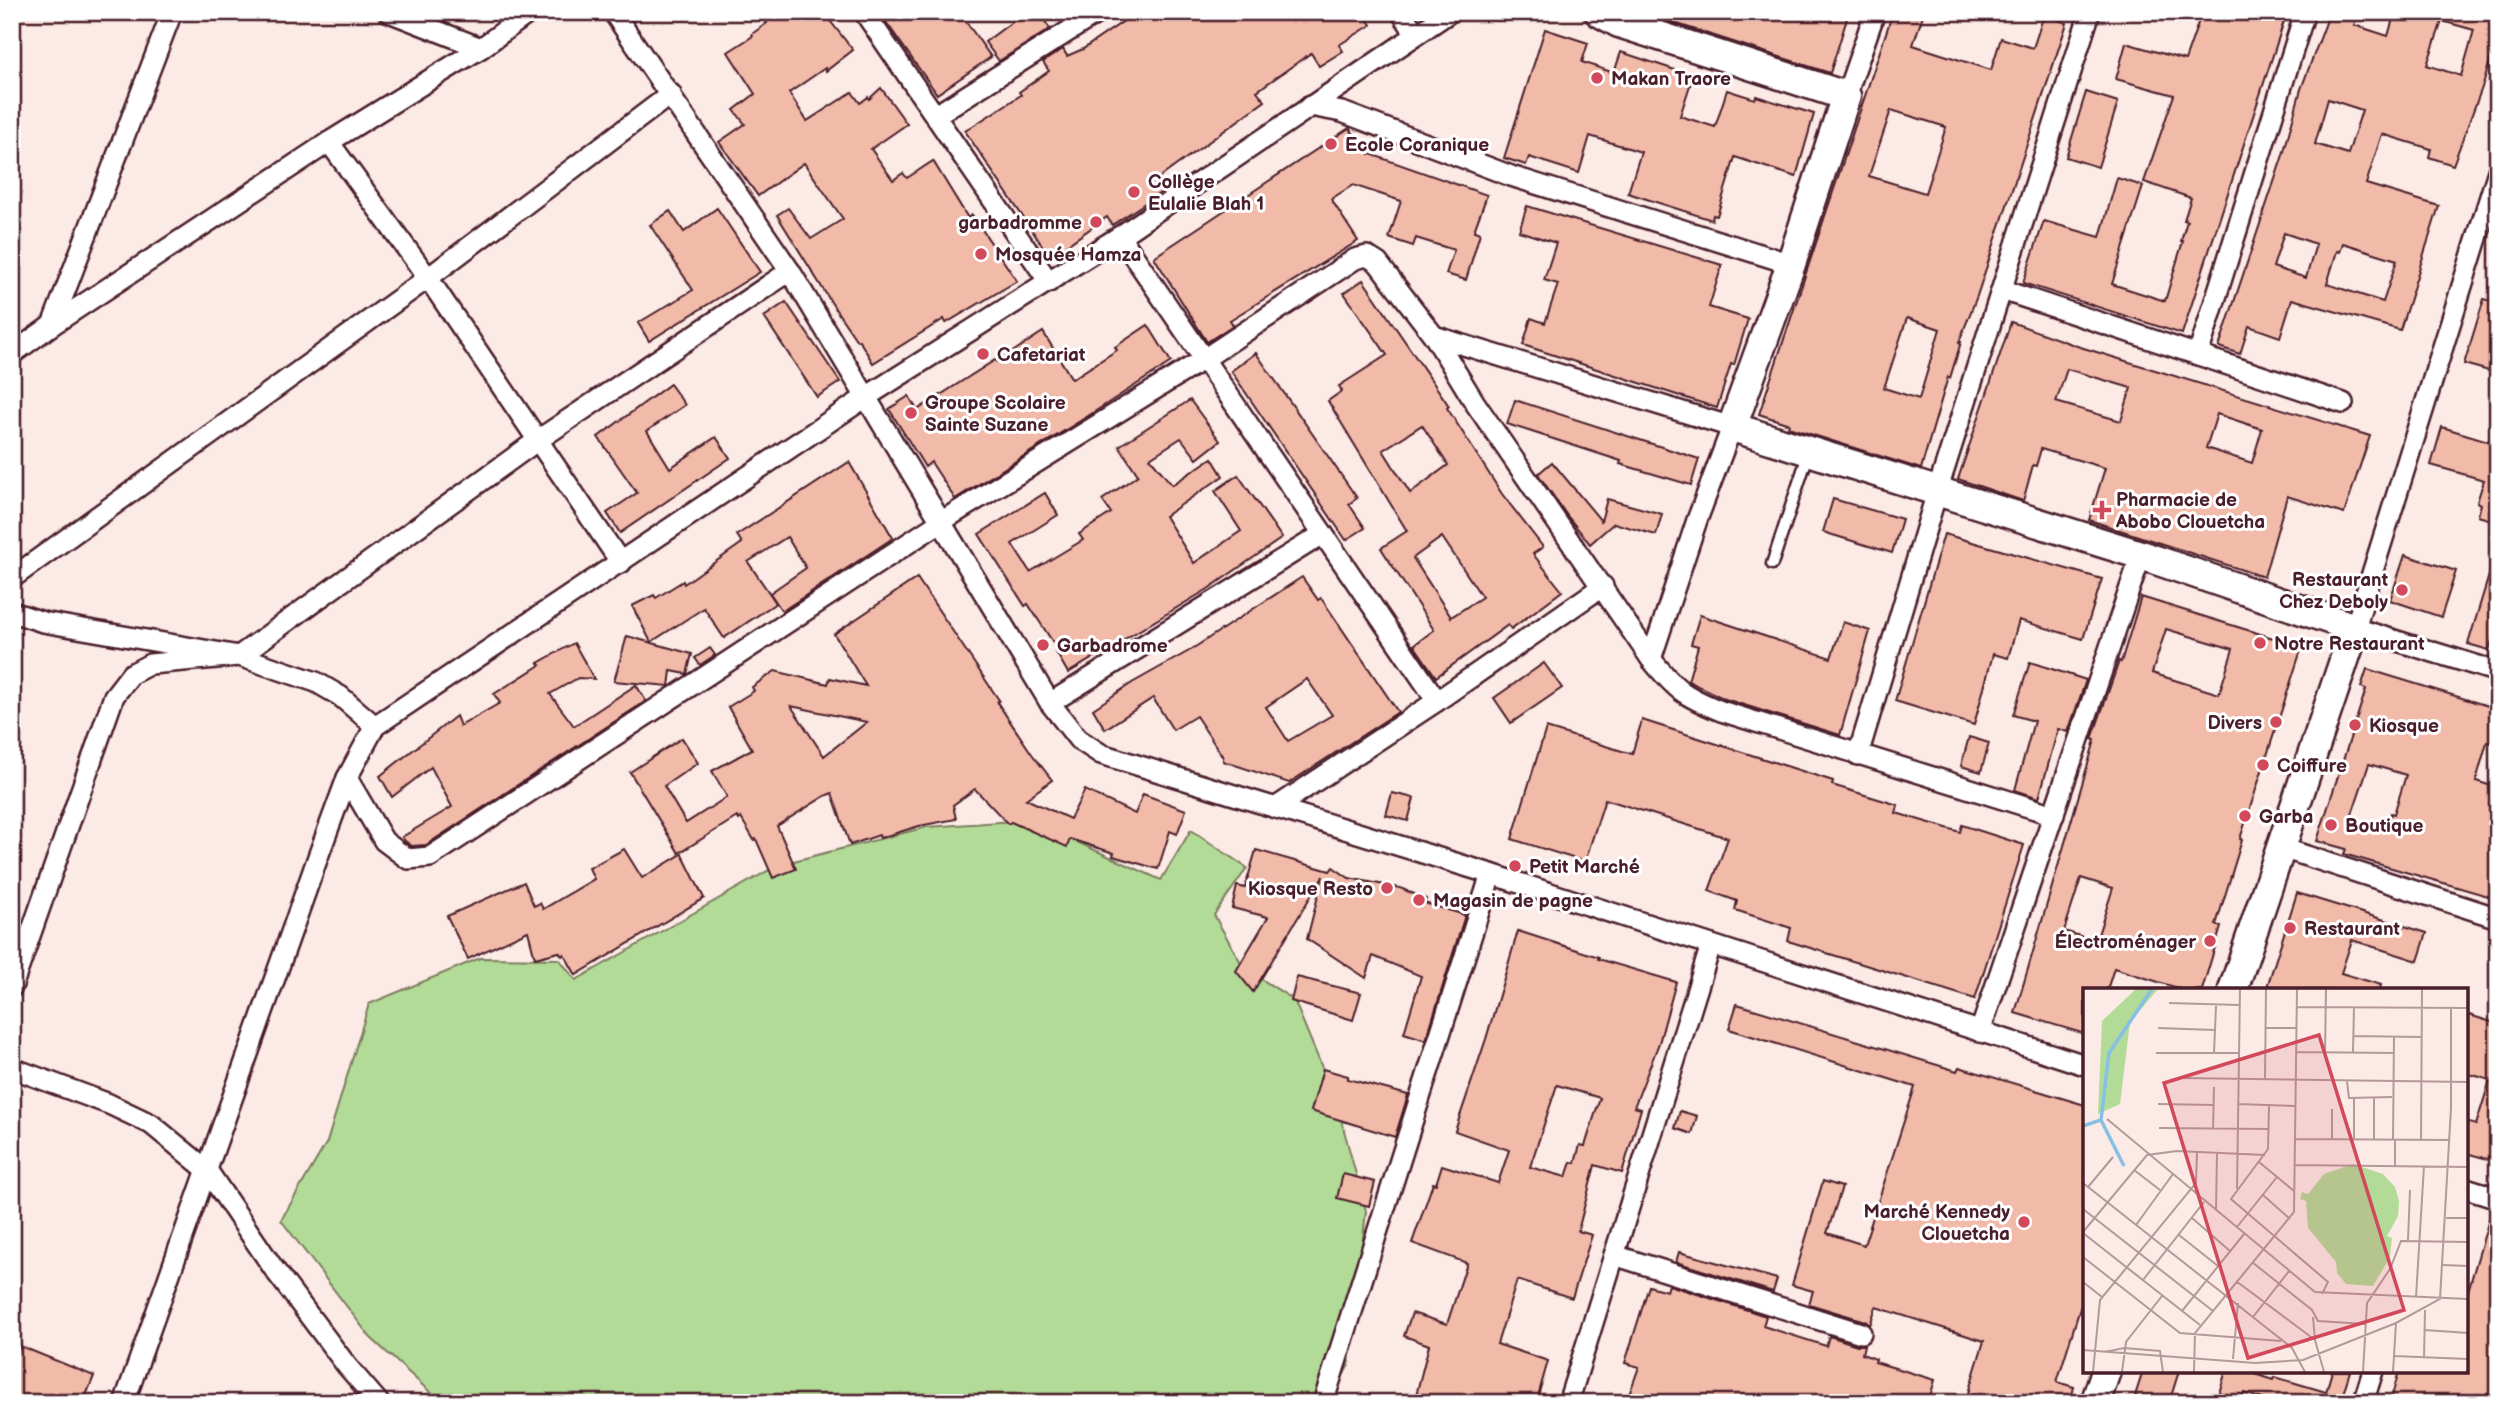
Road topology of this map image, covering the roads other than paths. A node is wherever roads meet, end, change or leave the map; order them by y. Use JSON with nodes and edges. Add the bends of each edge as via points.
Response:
{"nodes":[{"id":1,"x":172,"y":12,"type":"edge"},
{"id":2,"x":389,"y":12,"type":"edge"},
{"id":3,"x":530,"y":12,"type":"edge"},
{"id":4,"x":613,"y":12,"type":"edge"},
{"id":5,"x":864,"y":12,"type":"edge"},
{"id":6,"x":1099,"y":12,"type":"edge"},
{"id":7,"x":1401,"y":12,"type":"edge"},
{"id":8,"x":1450,"y":12,"type":"edge"},
{"id":9,"x":1598,"y":12,"type":"edge"},
{"id":10,"x":1875,"y":12,"type":"edge"},
{"id":11,"x":2090,"y":12,"type":"edge"},
{"id":12,"x":2305,"y":12,"type":"edge"},
{"id":13,"x":1416,"y":34,"type":"junction"},
{"id":14,"x":481,"y":48,"type":"junction"},
{"id":15,"x":671,"y":94,"type":"junction"},
{"id":16,"x":1846,"y":96,"type":"junction"},
{"id":17,"x":1310,"y":106,"type":"junction"},
{"id":18,"x":936,"y":115,"type":"junction"},
{"id":19,"x":330,"y":142,"type":"junction"},
{"id":20,"x":2498,"y":171,"type":"edge"},
{"id":21,"x":1120,"y":236,"type":"junction"},
{"id":22,"x":1791,"y":264,"type":"junction"},
{"id":23,"x":790,"y":271,"type":"junction"},
{"id":24,"x":428,"y":278,"type":"junction"},
{"id":25,"x":1049,"y":282,"type":"junction"},
{"id":26,"x":2002,"y":290,"type":"junction"},
{"id":27,"x":52,"y":325,"type":"junction"},
{"id":28,"x":1434,"y":336,"type":"junction"},
{"id":29,"x":12,"y":354,"type":"edge"},
{"id":30,"x":2198,"y":355,"type":"junction"},
{"id":31,"x":1204,"y":359,"type":"junction"},
{"id":32,"x":866,"y":397,"type":"junction"},
{"id":33,"x":2343,"y":403,"type":"dead end"},
{"id":34,"x":1732,"y":427,"type":"junction"},
{"id":35,"x":538,"y":440,"type":"junction"},
{"id":36,"x":1809,"y":451,"type":"junction"},
{"id":37,"x":1937,"y":492,"type":"junction"},
{"id":38,"x":942,"y":521,"type":"junction"},
{"id":39,"x":1323,"y":534,"type":"junction"},
{"id":40,"x":2141,"y":555,"type":"junction"},
{"id":41,"x":621,"y":563,"type":"junction"},
{"id":42,"x":1772,"y":564,"type":"dead end"},
{"id":43,"x":12,"y":578,"type":"edge"},
{"id":44,"x":1603,"y":586,"type":"junction"},
{"id":45,"x":12,"y":612,"type":"edge"},
{"id":46,"x":2355,"y":628,"type":"junction"},
{"id":47,"x":239,"y":656,"type":"junction"},
{"id":48,"x":1651,"y":659,"type":"junction"},
{"id":49,"x":2498,"y":672,"type":"edge"},
{"id":50,"x":1437,"y":701,"type":"junction"},
{"id":51,"x":1050,"y":704,"type":"junction"},
{"id":52,"x":375,"y":726,"type":"junction"},
{"id":53,"x":1858,"y":755,"type":"junction"},
{"id":54,"x":347,"y":778,"type":"junction"},
{"id":55,"x":1275,"y":808,"type":"junction"},
{"id":56,"x":2054,"y":815,"type":"junction"},
{"id":57,"x":2279,"y":847,"type":"junction"},
{"id":58,"x":1491,"y":874,"type":"junction"},
{"id":59,"x":2498,"y":918,"type":"edge"},
{"id":60,"x":1711,"y":945,"type":"junction"},
{"id":61,"x":12,"y":987,"type":"edge"},
{"id":62,"x":2233,"y":988,"type":"edge"},
{"id":63,"x":1980,"y":1031,"type":"junction"},
{"id":64,"x":2083,"y":1064,"type":"edge"},
{"id":65,"x":12,"y":1068,"type":"edge"},
{"id":66,"x":207,"y":1170,"type":"junction"},
{"id":67,"x":2468,"y":1189,"type":"edge"},
{"id":68,"x":2498,"y":1198,"type":"edge"},
{"id":69,"x":1614,"y":1255,"type":"junction"},
{"id":70,"x":1861,"y":1333,"type":"dead end"},
{"id":71,"x":2105,"y":1373,"type":"edge"},
{"id":72,"x":2372,"y":1373,"type":"edge"},
{"id":73,"x":124,"y":1403,"type":"edge"},
{"id":74,"x":379,"y":1403,"type":"edge"},
{"id":75,"x":1323,"y":1403,"type":"edge"},
{"id":76,"x":1568,"y":1403,"type":"edge"},
{"id":77,"x":2095,"y":1403,"type":"edge"},
{"id":78,"x":2363,"y":1403,"type":"edge"}],
"edges":[{"from":1,"to":27,"type":"street"},
{"from":2,"to":14,"type":"street"},
{"from":3,"to":14,"type":"street"},
{"from":4,"to":15,"type":"street"},
{"from":5,"to":18,"type":"street"},
{"from":6,"to":18,"type":"street"},
{"from":7,"to":13,"type":"street"},
{"from":8,"to":13,"type":"street"},
{"from":9,"to":16,"type":"street","via":[[1619,23]]},
{"from":10,"to":16,"type":"street"},
{"from":11,"to":26,"type":"street"},
{"from":12,"to":30,"type":"street"},
{"from":13,"to":17,"type":"street"},
{"from":14,"to":19,"type":"street"},
{"from":15,"to":23,"type":"street"},
{"from":15,"to":24,"type":"street"},
{"from":16,"to":22,"type":"street"},
{"from":17,"to":21,"type":"street"},
{"from":17,"to":22,"type":"street","via":[[1342,113],[1511,176]]},
{"from":18,"to":25,"type":"street"},
{"from":19,"to":24,"type":"street"},
{"from":19,"to":27,"type":"street"},
{"from":20,"to":46,"type":"street"},
{"from":21,"to":25,"type":"street"},
{"from":21,"to":31,"type":"street"},
{"from":22,"to":34,"type":"street"},
{"from":23,"to":32,"type":"street"},
{"from":23,"to":35,"type":"street"},
{"from":24,"to":35,"type":"street"},
{"from":24,"to":43,"type":"street"},
{"from":25,"to":32,"type":"street"},
{"from":26,"to":30,"type":"street"},
{"from":26,"to":37,"type":"street"},
{"from":27,"to":29,"type":"street"},
{"from":28,"to":31,"type":"street","via":[[1378,263],[1367,256],[1355,259]]},
{"from":28,"to":34,"type":"street"},
{"from":28,"to":44,"type":"street"},
{"from":30,"to":33,"type":"street"},
{"from":31,"to":38,"type":"street"},
{"from":31,"to":39,"type":"street"},
{"from":32,"to":38,"type":"street"},
{"from":32,"to":41,"type":"street"},
{"from":34,"to":36,"type":"street"},
{"from":34,"to":48,"type":"street"},
{"from":35,"to":41,"type":"street"},
{"from":35,"to":47,"type":"street"},
{"from":36,"to":37,"type":"street"},
{"from":36,"to":42,"type":"lane"},
{"from":37,"to":40,"type":"street"},
{"from":37,"to":53,"type":"street"},
{"from":38,"to":51,"type":"street"},
{"from":38,"to":54,"type":"street","via":[[430,857],[408,859],[384,841]]},
{"from":39,"to":50,"type":"street"},
{"from":39,"to":51,"type":"street"},
{"from":40,"to":46,"type":"street"},
{"from":40,"to":56,"type":"street"},
{"from":41,"to":52,"type":"street"},
{"from":44,"to":48,"type":"street"},
{"from":44,"to":50,"type":"street"},
{"from":45,"to":47,"type":"street","via":[[43,622]]},
{"from":46,"to":49,"type":"street"},
{"from":46,"to":57,"type":"street"},
{"from":47,"to":52,"type":"street","via":[[316,682]]},
{"from":47,"to":61,"type":"street","via":[[150,664],[131,674],[114,696]]},
{"from":48,"to":53,"type":"street","via":[[1688,698]]},
{"from":50,"to":55,"type":"street"},
{"from":51,"to":55,"type":"street","via":[[1078,739],[1101,754]]},
{"from":52,"to":54,"type":"street"},
{"from":53,"to":56,"type":"street"},
{"from":54,"to":66,"type":"street"},
{"from":55,"to":58,"type":"street"},
{"from":56,"to":63,"type":"street"},
{"from":57,"to":59,"type":"street"},
{"from":57,"to":62,"type":"street"},
{"from":58,"to":60,"type":"street"},
{"from":58,"to":75,"type":"street"},
{"from":60,"to":63,"type":"street"},
{"from":60,"to":69,"type":"street"},
{"from":63,"to":64,"type":"street"},
{"from":65,"to":66,"type":"street","via":[[151,1125]]},
{"from":66,"to":73,"type":"street"},
{"from":66,"to":74,"type":"street","via":[[274,1269]]},
{"from":67,"to":68,"type":"street"},
{"from":69,"to":70,"type":"street"},
{"from":69,"to":76,"type":"street"},
{"from":71,"to":77,"type":"street"},
{"from":72,"to":78,"type":"street"}]}
